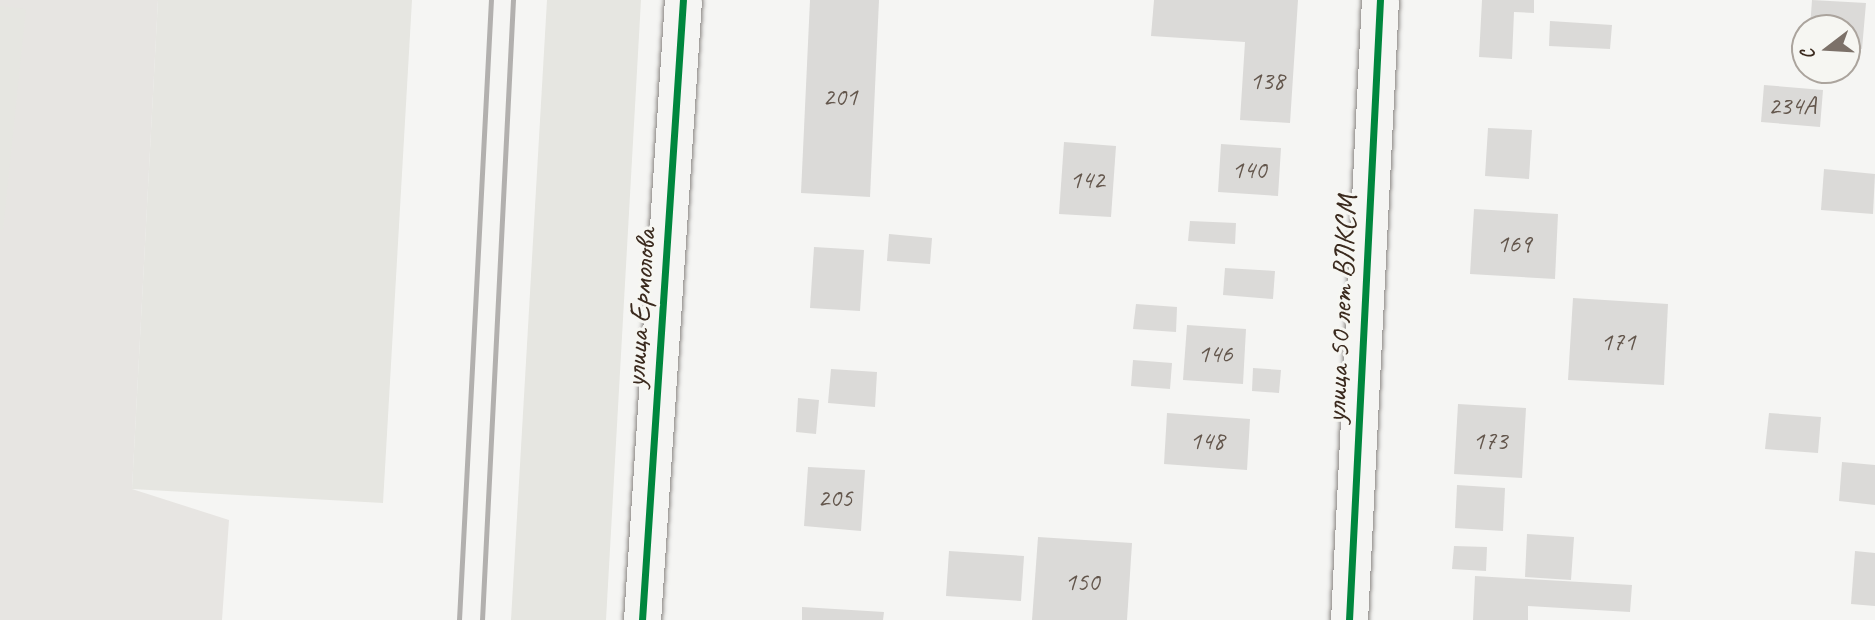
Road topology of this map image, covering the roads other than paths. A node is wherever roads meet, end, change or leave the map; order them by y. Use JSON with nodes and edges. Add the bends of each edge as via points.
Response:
{"nodes":[{"id":1,"x":684,"y":0,"type":"edge"},
{"id":2,"x":1380,"y":0,"type":"edge"},
{"id":3,"x":642,"y":620,"type":"edge"},
{"id":4,"x":1349,"y":620,"type":"edge"}],
"edges":[{"from":1,"to":3,"type":"street","name":"улица Ермолова"},
{"from":2,"to":4,"type":"street","name":"улица 50 лет ВЛКСМ"}]}
